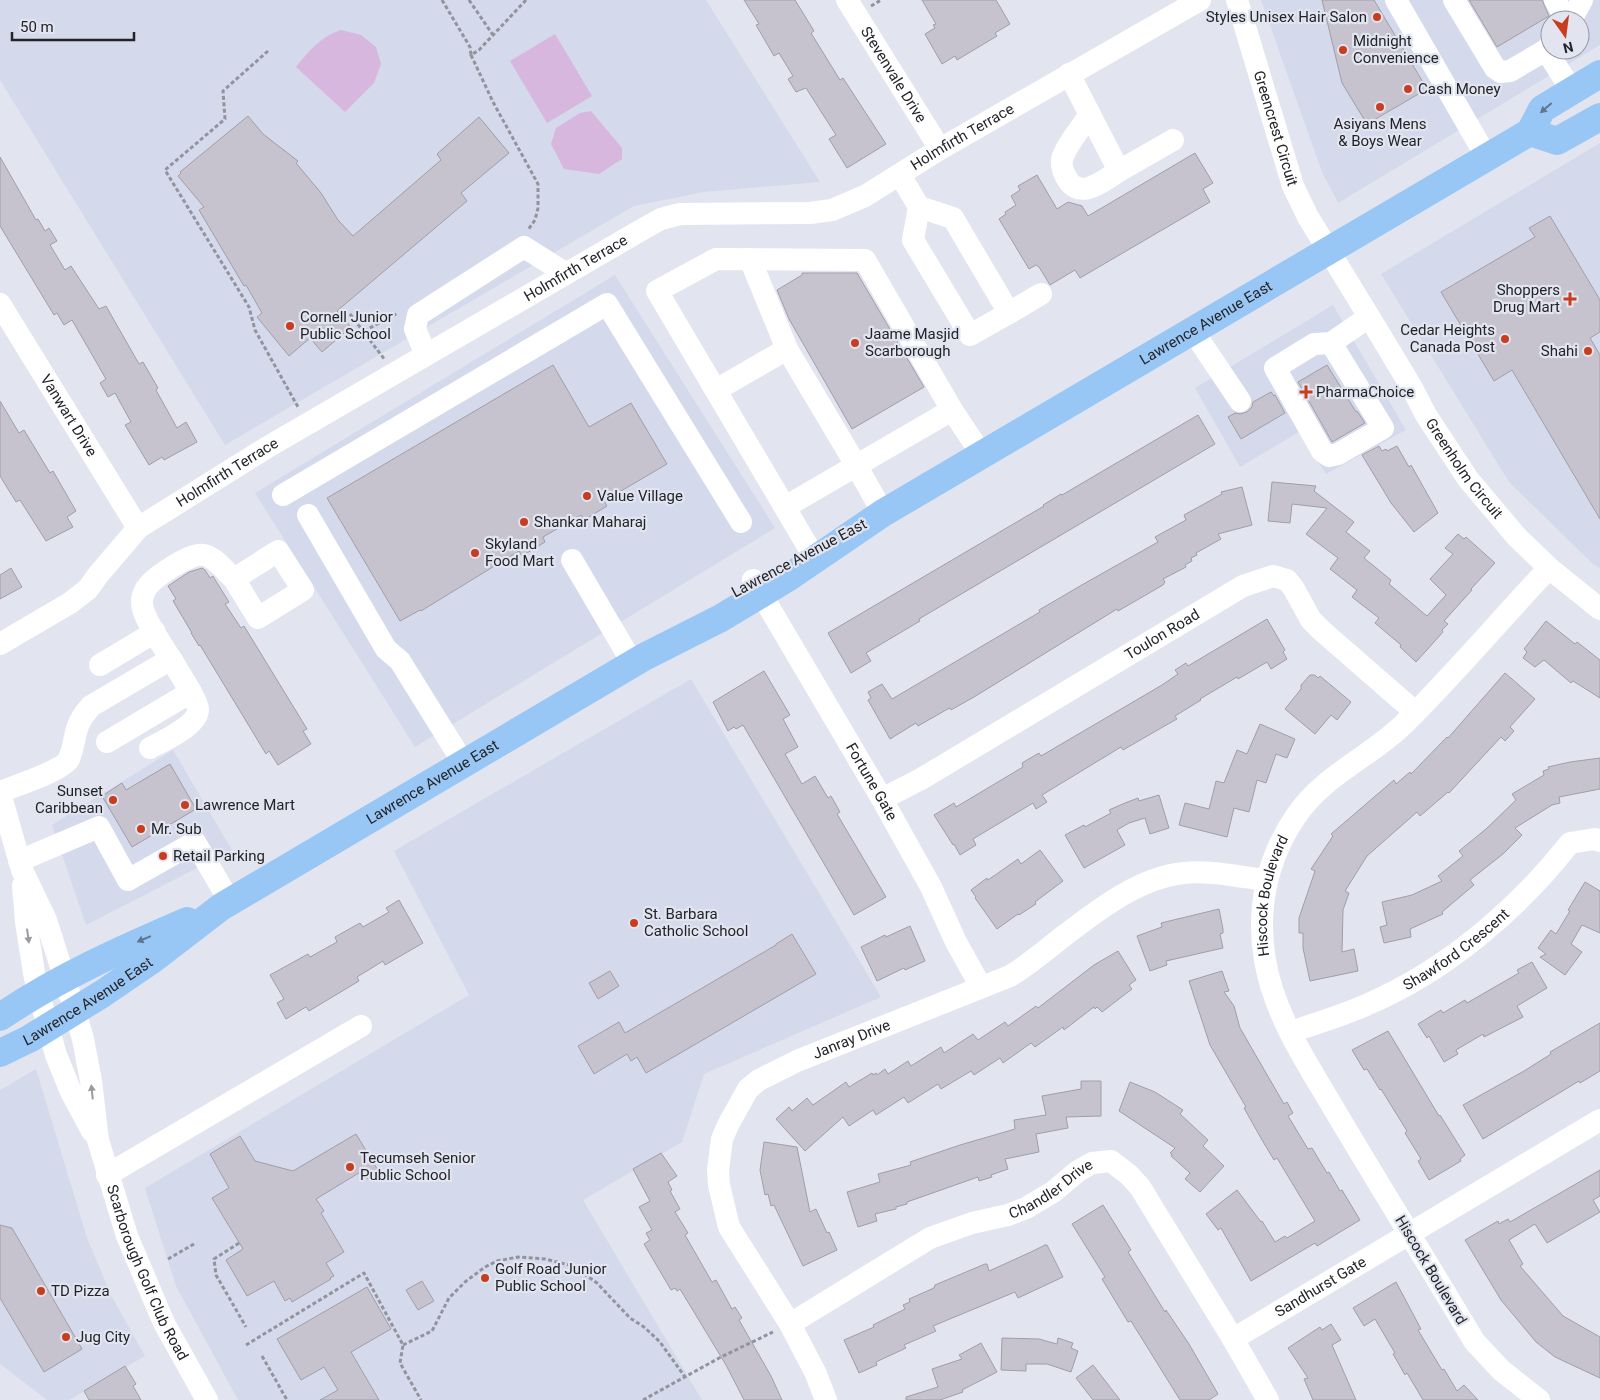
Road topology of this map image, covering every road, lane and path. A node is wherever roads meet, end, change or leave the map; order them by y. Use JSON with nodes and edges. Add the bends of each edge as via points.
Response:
{"nodes":[{"id":1,"x":442,"y":0,"type":"edge"},
{"id":2,"x":469,"y":0,"type":"edge"},
{"id":3,"x":526,"y":0,"type":"edge"},
{"id":4,"x":847,"y":0,"type":"edge"},
{"id":5,"x":1200,"y":0,"type":"edge"},
{"id":6,"x":1237,"y":0,"type":"edge"},
{"id":7,"x":1396,"y":0,"type":"edge"},
{"id":8,"x":1454,"y":0,"type":"edge"},
{"id":9,"x":493,"y":35,"type":"junction"},
{"id":10,"x":268,"y":51,"type":"dead end"},
{"id":11,"x":1540,"y":53,"type":"edge"},
{"id":12,"x":471,"y":55,"type":"junction"},
{"id":13,"x":1555,"y":60,"type":"edge"},
{"id":14,"x":1069,"y":74,"type":"junction"},
{"id":15,"x":1600,"y":74,"type":"edge"},
{"id":16,"x":1572,"y":91,"type":"junction"},
{"id":17,"x":1090,"y":114,"type":"junction"},
{"id":18,"x":1600,"y":117,"type":"edge"},
{"id":19,"x":1530,"y":132,"type":"junction"},
{"id":20,"x":1173,"y":140,"type":"dead end"},
{"id":21,"x":940,"y":149,"type":"junction"},
{"id":22,"x":1487,"y":158,"type":"junction"},
{"id":23,"x":1119,"y":171,"type":"junction"},
{"id":24,"x":900,"y":175,"type":"junction"},
{"id":25,"x":919,"y":207,"type":"junction"},
{"id":26,"x":524,"y":247,"type":"junction"},
{"id":27,"x":1328,"y":251,"type":"junction"},
{"id":28,"x":750,"y":260,"type":"junction"},
{"id":29,"x":565,"y":273,"type":"junction"},
{"id":30,"x":1041,"y":294,"type":"dead end"},
{"id":31,"x":0,"y":304,"type":"edge"},
{"id":32,"x":1009,"y":312,"type":"junction"},
{"id":33,"x":350,"y":314,"type":"dead end"},
{"id":34,"x":1370,"y":317,"type":"junction"},
{"id":35,"x":1193,"y":331,"type":"junction"},
{"id":36,"x":1331,"y":343,"type":"junction"},
{"id":37,"x":787,"y":349,"type":"junction"},
{"id":38,"x":426,"y":355,"type":"junction"},
{"id":39,"x":395,"y":373,"type":"junction"},
{"id":40,"x":716,"y":390,"type":"junction"},
{"id":41,"x":1240,"y":401,"type":"dead end"},
{"id":42,"x":298,"y":407,"type":"dead end"},
{"id":43,"x":952,"y":410,"type":"junction"},
{"id":44,"x":982,"y":456,"type":"junction"},
{"id":45,"x":856,"y":465,"type":"junction"},
{"id":46,"x":283,"y":495,"type":"dead end"},
{"id":47,"x":785,"y":507,"type":"junction"},
{"id":48,"x":883,"y":513,"type":"junction"},
{"id":49,"x":308,"y":514,"type":"dead end"},
{"id":50,"x":741,"y":522,"type":"dead end"},
{"id":51,"x":138,"y":528,"type":"junction"},
{"id":52,"x":810,"y":550,"type":"junction"},
{"id":53,"x":572,"y":560,"type":"dead end"},
{"id":54,"x":1549,"y":568,"type":"junction"},
{"id":55,"x":234,"y":579,"type":"dead end"},
{"id":56,"x":757,"y":587,"type":"junction"},
{"id":57,"x":1600,"y":609,"type":"edge"},
{"id":58,"x":155,"y":632,"type":"junction"},
{"id":59,"x":0,"y":644,"type":"edge"},
{"id":60,"x":171,"y":659,"type":"junction"},
{"id":61,"x":639,"y":661,"type":"junction"},
{"id":62,"x":100,"y":665,"type":"dead end"},
{"id":63,"x":191,"y":692,"type":"junction"},
{"id":64,"x":1415,"y":712,"type":"junction"},
{"id":65,"x":107,"y":742,"type":"dead end"},
{"id":66,"x":150,"y":748,"type":"dead end"},
{"id":67,"x":464,"y":764,"type":"junction"},
{"id":68,"x":0,"y":797,"type":"edge"},
{"id":69,"x":882,"y":799,"type":"junction"},
{"id":70,"x":1600,"y":841,"type":"edge"},
{"id":71,"x":21,"y":866,"type":"junction"},
{"id":72,"x":1267,"y":880,"type":"junction"},
{"id":73,"x":226,"y":904,"type":"junction"},
{"id":74,"x":65,"y":977,"type":"junction"},
{"id":75,"x":981,"y":987,"type":"junction"},
{"id":76,"x":38,"y":991,"type":"junction"},
{"id":77,"x":75,"y":1011,"type":"junction"},
{"id":78,"x":0,"y":1017,"type":"edge"},
{"id":79,"x":361,"y":1026,"type":"dead end"},
{"id":80,"x":49,"y":1027,"type":"junction"},
{"id":81,"x":1291,"y":1032,"type":"junction"},
{"id":82,"x":0,"y":1053,"type":"edge"},
{"id":83,"x":1600,"y":1120,"type":"edge"},
{"id":84,"x":98,"y":1140,"type":"junction"},
{"id":85,"x":108,"y":1174,"type":"junction"},
{"id":86,"x":1410,"y":1234,"type":"junction"},
{"id":87,"x":240,"y":1243,"type":"dead end"},
{"id":88,"x":194,"y":1244,"type":"dead end"},
{"id":89,"x":168,"y":1259,"type":"dead end"},
{"id":90,"x":790,"y":1324,"type":"junction"},
{"id":91,"x":246,"y":1327,"type":"dead end"},
{"id":92,"x":1233,"y":1339,"type":"junction"},
{"id":93,"x":246,"y":1345,"type":"dead end"},
{"id":94,"x":403,"y":1345,"type":"junction"},
{"id":95,"x":262,"y":1356,"type":"dead end"},
{"id":96,"x":686,"y":1377,"type":"junction"},
{"id":97,"x":207,"y":1400,"type":"edge"},
{"id":98,"x":287,"y":1400,"type":"edge"},
{"id":99,"x":421,"y":1400,"type":"edge"},
{"id":100,"x":643,"y":1400,"type":"edge"},
{"id":101,"x":826,"y":1400,"type":"edge"},
{"id":102,"x":1268,"y":1400,"type":"edge"},
{"id":103,"x":1539,"y":1400,"type":"edge"}],
"edges":[{"from":1,"to":12,"type":"path","via":[[470,47]]},
{"from":2,"to":9,"type":"path"},
{"from":3,"to":9,"type":"path"},
{"from":4,"to":21,"type":"street","name":"Stevenvale Drive"},
{"from":5,"to":14,"type":"street","name":"Holmfirth Terrace"},
{"from":6,"to":27,"type":"street","name":"Greencrest Circuit","via":[[1293,186]]},
{"from":7,"to":22,"type":"street"},
{"from":8,"to":11,"type":"street","via":[[1495,68],[1501,72]]},
{"from":9,"to":12,"type":"path"},
{"from":10,"to":42,"type":"path","via":[[223,91],[225,119],[165,170],[249,308],[254,330]]},
{"from":12,"to":26,"type":"path","via":[[538,184],[538,208],[535,220],[522,239]]},
{"from":13,"to":16,"type":"street"},
{"from":14,"to":17,"type":"street"},
{"from":14,"to":21,"type":"street","name":"Holmfirth Terrace"},
{"from":15,"to":16,"type":"main road"},
{"from":16,"to":19,"type":"main road","one_way":true,"via":[[1542,109]]},
{"from":17,"to":23,"type":"street"},
{"from":17,"to":23,"type":"street","via":[[1063,155],[1065,175],[1070,184],[1080,189],[1089,188]]},
{"from":18,"to":19,"type":"main road","via":[[1557,141]]},
{"from":19,"to":22,"type":"main road","name":"Lawrence Avenue East"},
{"from":20,"to":23,"type":"street"},
{"from":21,"to":24,"type":"street","name":"Holmfirth Terrace"},
{"from":22,"to":27,"type":"main road","name":"Lawrence Avenue East"},
{"from":24,"to":25,"type":"street"},
{"from":24,"to":29,"type":"street","name":"Holmfirth Terrace","via":[[865,196],[832,210],[680,214],[661,220]]},
{"from":25,"to":32,"type":"street","via":[[953,218]]},
{"from":25,"to":32,"type":"street","via":[[913,240],[970,336]]},
{"from":26,"to":29,"type":"street"},
{"from":26,"to":38,"type":"street","via":[[418,315],[414,329]]},
{"from":27,"to":34,"type":"street","name":"Greenholm Circuit"},
{"from":27,"to":35,"type":"main road","name":"Lawrence Avenue East"},
{"from":28,"to":37,"type":"street"},
{"from":28,"to":40,"type":"street","via":[[716,259],[657,291]]},
{"from":28,"to":43,"type":"street","via":[[865,260]]},
{"from":29,"to":38,"type":"street","name":"Holmfirth Terrace"},
{"from":30,"to":32,"type":"street"},
{"from":31,"to":51,"type":"street","name":"Vanwart Drive"},
{"from":33,"to":39,"type":"path"},
{"from":34,"to":36,"type":"street"},
{"from":34,"to":54,"type":"street","name":"Greenholm Circuit","via":[[1434,429],[1468,479],[1516,536]]},
{"from":35,"to":41,"type":"street"},
{"from":35,"to":44,"type":"main road","name":"Lawrence Avenue East"},
{"from":36,"to":36,"type":"street","via":[[1383,428],[1329,456],[1322,451],[1274,368],[1314,344]]},
{"from":37,"to":40,"type":"street"},
{"from":37,"to":45,"type":"street"},
{"from":38,"to":39,"type":"street","name":"Holmfirth Terrace"},
{"from":39,"to":51,"type":"street","name":"Holmfirth Terrace"},
{"from":40,"to":47,"type":"street"},
{"from":43,"to":44,"type":"street"},
{"from":43,"to":45,"type":"street"},
{"from":44,"to":48,"type":"main road","name":"Lawrence Avenue East"},
{"from":45,"to":47,"type":"street"},
{"from":45,"to":48,"type":"street"},
{"from":46,"to":50,"type":"street","via":[[607,304]]},
{"from":47,"to":52,"type":"street"},
{"from":48,"to":52,"type":"main road","name":"Lawrence Avenue East"},
{"from":48,"to":56,"type":"main road","name":"Lawrence Avenue East","via":[[789,577]]},
{"from":49,"to":67,"type":"street","via":[[386,649],[400,661]]},
{"from":51,"to":59,"type":"street","name":"Holmfirth Terrace","via":[[88,589]]},
{"from":52,"to":56,"type":"main road","name":"Lawrence Avenue East"},
{"from":53,"to":61,"type":"street"},
{"from":54,"to":57,"type":"street","name":"Greenholm Circuit"},
{"from":54,"to":64,"type":"street","name":"Hiscock Boulevard"},
{"from":55,"to":58,"type":"street","via":[[205,555],[192,555],[159,576],[147,587],[142,600]]},
{"from":56,"to":61,"type":"main road","name":"Lawrence Avenue East","via":[[721,618]]},
{"from":56,"to":69,"type":"street","name":"Fortune Gate"},
{"from":58,"to":60,"type":"street"},
{"from":58,"to":62,"type":"street"},
{"from":60,"to":63,"type":"street"},
{"from":60,"to":68,"type":"street","via":[[91,706],[77,728],[66,764]]},
{"from":61,"to":67,"type":"main road","name":"Lawrence Avenue East"},
{"from":63,"to":65,"type":"street"},
{"from":63,"to":66,"type":"street","via":[[198,710],[195,717],[180,732]]},
{"from":64,"to":69,"type":"street","name":"Toulon Road","via":[[1311,620],[1287,580],[1273,576],[1243,586],[921,779]]},
{"from":64,"to":72,"type":"street","name":"Hiscock Boulevard","via":[[1380,746],[1338,772],[1307,802],[1278,847]]},
{"from":67,"to":73,"type":"main road","name":"Lawrence Avenue East"},
{"from":68,"to":71,"type":"street","name":"Scarborough Golf Club Road"},
{"from":69,"to":75,"type":"street","name":"Fortune Gate"},
{"from":70,"to":81,"type":"street","name":"Shawford Crescent","via":[[1570,843],[1514,906],[1450,958],[1368,1004]]},
{"from":71,"to":73,"type":"street","via":[[99,827],[128,880],[195,842]]},
{"from":71,"to":74,"type":"street","name":"Scarborough Golf Club Road","via":[[46,920]]},
{"from":71,"to":76,"type":"street","name":"Scarborough Golf Club Road","one_way":true,"via":[[26,922]]},
{"from":72,"to":75,"type":"street","name":"Janray Drive","via":[[1197,872],[1153,880],[1100,910],[1027,966]]},
{"from":72,"to":81,"type":"street","name":"Hiscock Boulevard","via":[[1262,916],[1265,960],[1276,1001]]},
{"from":73,"to":74,"type":"main road","name":"Lawrence Avenue East","one_way":true,"via":[[124,947]]},
{"from":73,"to":77,"type":"main road","name":"Lawrence Avenue East","via":[[152,960]]},
{"from":74,"to":76,"type":"main road","name":"Lawrence Avenue East"},
{"from":74,"to":77,"type":"street","name":"Scarborough Golf Club Road"},
{"from":75,"to":90,"type":"street","name":"Janray Drive","via":[[797,1061],[759,1080],[737,1108],[722,1139],[719,1184],[723,1204],[730,1227]]},
{"from":76,"to":78,"type":"main road","name":"Lawrence Avenue East"},
{"from":76,"to":80,"type":"street","name":"Scarborough Golf Club Road"},
{"from":77,"to":80,"type":"main road","name":"Lawrence Avenue East"},
{"from":84,"to":77,"type":"street","name":"Scarborough Golf Club Road","one_way":true,"via":[[91,1081]]},
{"from":79,"to":85,"type":"street"},
{"from":80,"to":82,"type":"main road","name":"Lawrence Avenue East"},
{"from":80,"to":84,"type":"street","name":"Scarborough Golf Club Road","via":[[71,1092]]},
{"from":81,"to":86,"type":"street","name":"Hiscock Boulevard","via":[[1361,1156]]},
{"from":83,"to":86,"type":"street"},
{"from":84,"to":85,"type":"street","name":"Scarborough Golf Club Road"},
{"from":85,"to":97,"type":"street","name":"Scarborough Golf Club Road","via":[[127,1236],[164,1323]]},
{"from":86,"to":92,"type":"street","name":"Sandhurst Gate"},
{"from":86,"to":103,"type":"street","name":"Hiscock Boulevard","via":[[1474,1341],[1501,1370]]},
{"from":87,"to":91,"type":"path","via":[[214,1259],[216,1275]]},
{"from":88,"to":89,"type":"path"},
{"from":90,"to":92,"type":"street","name":"Chandler Drive","via":[[930,1238],[1026,1208],[1092,1163],[1111,1161],[1130,1175],[1140,1188]]},
{"from":90,"to":96,"type":"path"},
{"from":90,"to":101,"type":"street","name":"Janray Drive"},
{"from":92,"to":102,"type":"street","name":"Chandler Drive"},
{"from":93,"to":94,"type":"path","via":[[364,1273]]},
{"from":94,"to":96,"type":"path","via":[[432,1331],[449,1298],[485,1267],[496,1261],[518,1257],[546,1259],[573,1266],[598,1283],[630,1318],[660,1342]]},
{"from":94,"to":99,"type":"path","via":[[400,1363]]},
{"from":95,"to":98,"type":"path"},
{"from":96,"to":100,"type":"path"}]}
